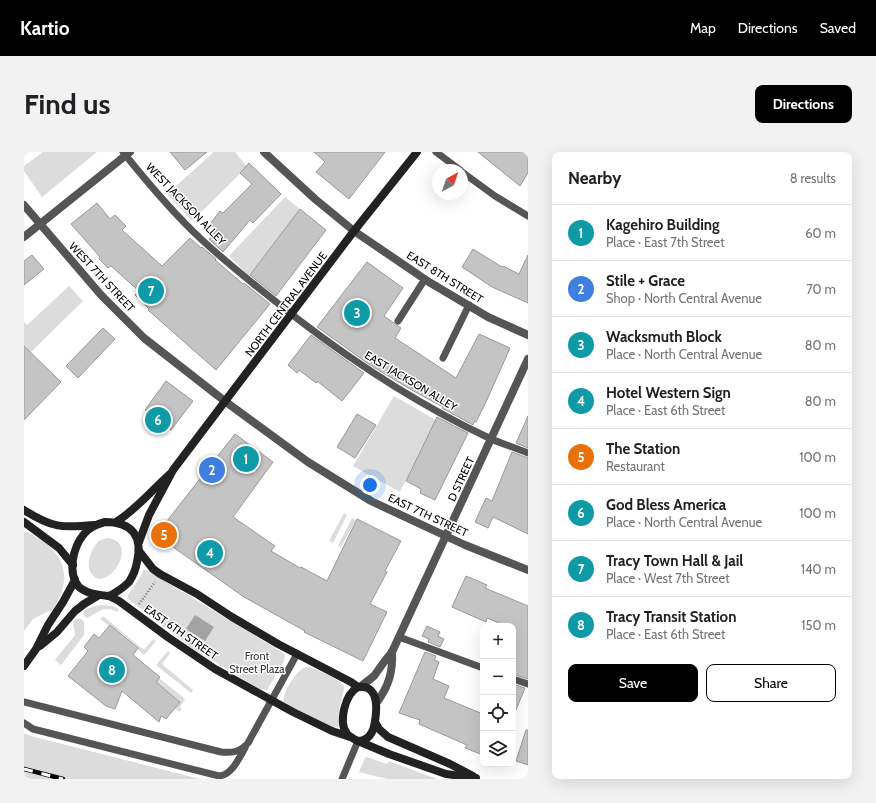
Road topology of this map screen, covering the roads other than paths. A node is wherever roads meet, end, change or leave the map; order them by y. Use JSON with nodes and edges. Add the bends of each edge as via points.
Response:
{"nodes":[{"id":1,"x":264,"y":152,"type":"edge"},
{"id":2,"x":417,"y":152,"type":"edge"},
{"id":3,"x":436,"y":152,"type":"edge"},
{"id":4,"x":126,"y":153,"type":"edge"},
{"id":5,"x":452,"y":164,"type":"edge"},
{"id":6,"x":468,"y":176,"type":"edge"},
{"id":7,"x":24,"y":205,"type":"edge"},
{"id":8,"x":528,"y":216,"type":"edge"},
{"id":9,"x":40,"y":224,"type":"junction"},
{"id":10,"x":354,"y":231,"type":"junction"},
{"id":11,"x":24,"y":237,"type":"edge"},
{"id":12,"x":424,"y":279,"type":"junction"},
{"id":13,"x":469,"y":305,"type":"junction"},
{"id":14,"x":292,"y":314,"type":"junction"},
{"id":15,"x":398,"y":321,"type":"dead end"},
{"id":16,"x":528,"y":335,"type":"edge"},
{"id":17,"x":443,"y":358,"type":"dead end"},
{"id":18,"x":528,"y":359,"type":"edge"},
{"id":19,"x":226,"y":402,"type":"junction"},
{"id":20,"x":492,"y":439,"type":"junction"},
{"id":21,"x":528,"y":453,"type":"edge"},
{"id":22,"x":173,"y":470,"type":"junction"},
{"id":23,"x":24,"y":510,"type":"edge"},
{"id":24,"x":24,"y":522,"type":"edge"},
{"id":25,"x":116,"y":522,"type":"junction"},
{"id":26,"x":95,"y":525,"type":"junction"},
{"id":27,"x":447,"y":536,"type":"junction"},
{"id":28,"x":139,"y":542,"type":"junction"},
{"id":29,"x":139,"y":551,"type":"junction"},
{"id":30,"x":73,"y":565,"type":"junction"},
{"id":31,"x":528,"y":570,"type":"edge"},
{"id":32,"x":75,"y":580,"type":"junction"},
{"id":33,"x":99,"y":595,"type":"junction"},
{"id":34,"x":109,"y":596,"type":"junction"},
{"id":35,"x":399,"y":637,"type":"junction"},
{"id":36,"x":36,"y":649,"type":"junction"},
{"id":37,"x":392,"y":652,"type":"junction"},
{"id":38,"x":297,"y":654,"type":"junction"},
{"id":39,"x":24,"y":666,"type":"edge"},
{"id":40,"x":480,"y":667,"type":"edge"},
{"id":41,"x":516,"y":680,"type":"edge"},
{"id":42,"x":528,"y":684,"type":"edge"},
{"id":43,"x":359,"y":687,"type":"junction"},
{"id":44,"x":272,"y":701,"type":"junction"},
{"id":45,"x":24,"y":702,"type":"edge"},
{"id":46,"x":377,"y":702,"type":"junction"},
{"id":47,"x":375,"y":722,"type":"junction"},
{"id":48,"x":24,"y":723,"type":"edge"},
{"id":49,"x":350,"y":737,"type":"junction"},
{"id":50,"x":358,"y":741,"type":"junction"},
{"id":51,"x":248,"y":743,"type":"junction"},
{"id":52,"x":478,"y":778,"type":"edge"},
{"id":53,"x":342,"y":779,"type":"edge"}],
"edges":[{"from":1,"to":10,"type":"street","name":"EAST 8TH STREET"},
{"from":2,"to":10,"type":"street","name":"NORTH CENTRAL AVENUE"},
{"from":3,"to":5,"type":"lane"},
{"from":4,"to":9,"type":"street"},
{"from":4,"to":14,"type":"lane","name":"WEST JACKSON ALLEY","via":[[147,182],[201,239]]},
{"from":6,"to":8,"type":"lane"},
{"from":7,"to":9,"type":"street","name":"WEST 7TH STREET"},
{"from":9,"to":11,"type":"street"},
{"from":9,"to":19,"type":"street","name":"WEST 7TH STREET","via":[[101,295],[144,338]]},
{"from":10,"to":12,"type":"street","name":"EAST 8TH STREET"},
{"from":10,"to":14,"type":"street","name":"NORTH CENTRAL AVENUE"},
{"from":12,"to":13,"type":"street","name":"EAST 8TH STREET"},
{"from":12,"to":15,"type":"lane"},
{"from":13,"to":16,"type":"street","name":"EAST 8TH STREET"},
{"from":13,"to":17,"type":"lane"},
{"from":14,"to":19,"type":"street","name":"NORTH CENTRAL AVENUE"},
{"from":14,"to":20,"type":"lane","name":"EAST JACKSON ALLEY","via":[[400,390]]},
{"from":18,"to":20,"type":"street","name":"D STREET"},
{"from":19,"to":22,"type":"street","name":"NORTH CENTRAL AVENUE"},
{"from":19,"to":27,"type":"street","name":"EAST 7TH STREET","via":[[314,466],[371,501]]},
{"from":20,"to":21,"type":"lane","name":"EAST JACKSON ALLEY"},
{"from":20,"to":27,"type":"street","name":"D STREET"},
{"from":22,"to":25,"type":"street","name":"NORTH CENTRAL AVENUE","via":[[137,506]]},
{"from":22,"to":28,"type":"street","name":"NORTH CENTRAL AVENUE","via":[[149,515]]},
{"from":23,"to":26,"type":"street","via":[[40,520],[58,526]]},
{"from":24,"to":30,"type":"street","via":[[59,548]]},
{"from":25,"to":26,"type":"street"},
{"from":25,"to":28,"type":"street","via":[[133,532]]},
{"from":26,"to":30,"type":"street","via":[[79,541]]},
{"from":27,"to":31,"type":"street","name":"EAST 7TH STREET"},
{"from":27,"to":35,"type":"street","name":"D STREET"},
{"from":28,"to":29,"type":"street"},
{"from":29,"to":34,"type":"street","via":[[129,581],[118,592]]},
{"from":29,"to":38,"type":"street","via":[[149,565],[160,574]]},
{"from":30,"to":32,"type":"street"},
{"from":32,"to":33,"type":"street","via":[[80,587]]},
{"from":32,"to":36,"type":"street"},
{"from":33,"to":34,"type":"street"},
{"from":33,"to":36,"type":"street","via":[[75,611]]},
{"from":34,"to":44,"type":"street","name":"EAST 6TH STREET","via":[[215,669]]},
{"from":35,"to":37,"type":"street","name":"D STREET"},
{"from":35,"to":40,"type":"lane"},
{"from":36,"to":39,"type":"street"},
{"from":37,"to":43,"type":"street","name":"D STREET","via":[[374,676]]},
{"from":37,"to":46,"type":"street","name":"D STREET","via":[[393,666]]},
{"from":38,"to":43,"type":"street"},
{"from":38,"to":44,"type":"lane"},
{"from":41,"to":42,"type":"lane"},
{"from":43,"to":46,"type":"street","via":[[372,692]]},
{"from":43,"to":49,"type":"street","via":[[351,692],[344,708],[345,730]]},
{"from":44,"to":49,"type":"street","name":"EAST 6TH STREET","via":[[332,731]]},
{"from":44,"to":51,"type":"lane"},
{"from":45,"to":51,"type":"lane","via":[[221,752],[236,752]]},
{"from":46,"to":47,"type":"street"},
{"from":47,"to":50,"type":"street","via":[[369,737]]},
{"from":47,"to":52,"type":"street","via":[[388,737]]},
{"from":48,"to":51,"type":"lane","via":[[33,729],[219,776],[230,771]]},
{"from":49,"to":50,"type":"street"},
{"from":50,"to":52,"type":"street","via":[[446,774]]},
{"from":50,"to":53,"type":"lane"}]}
